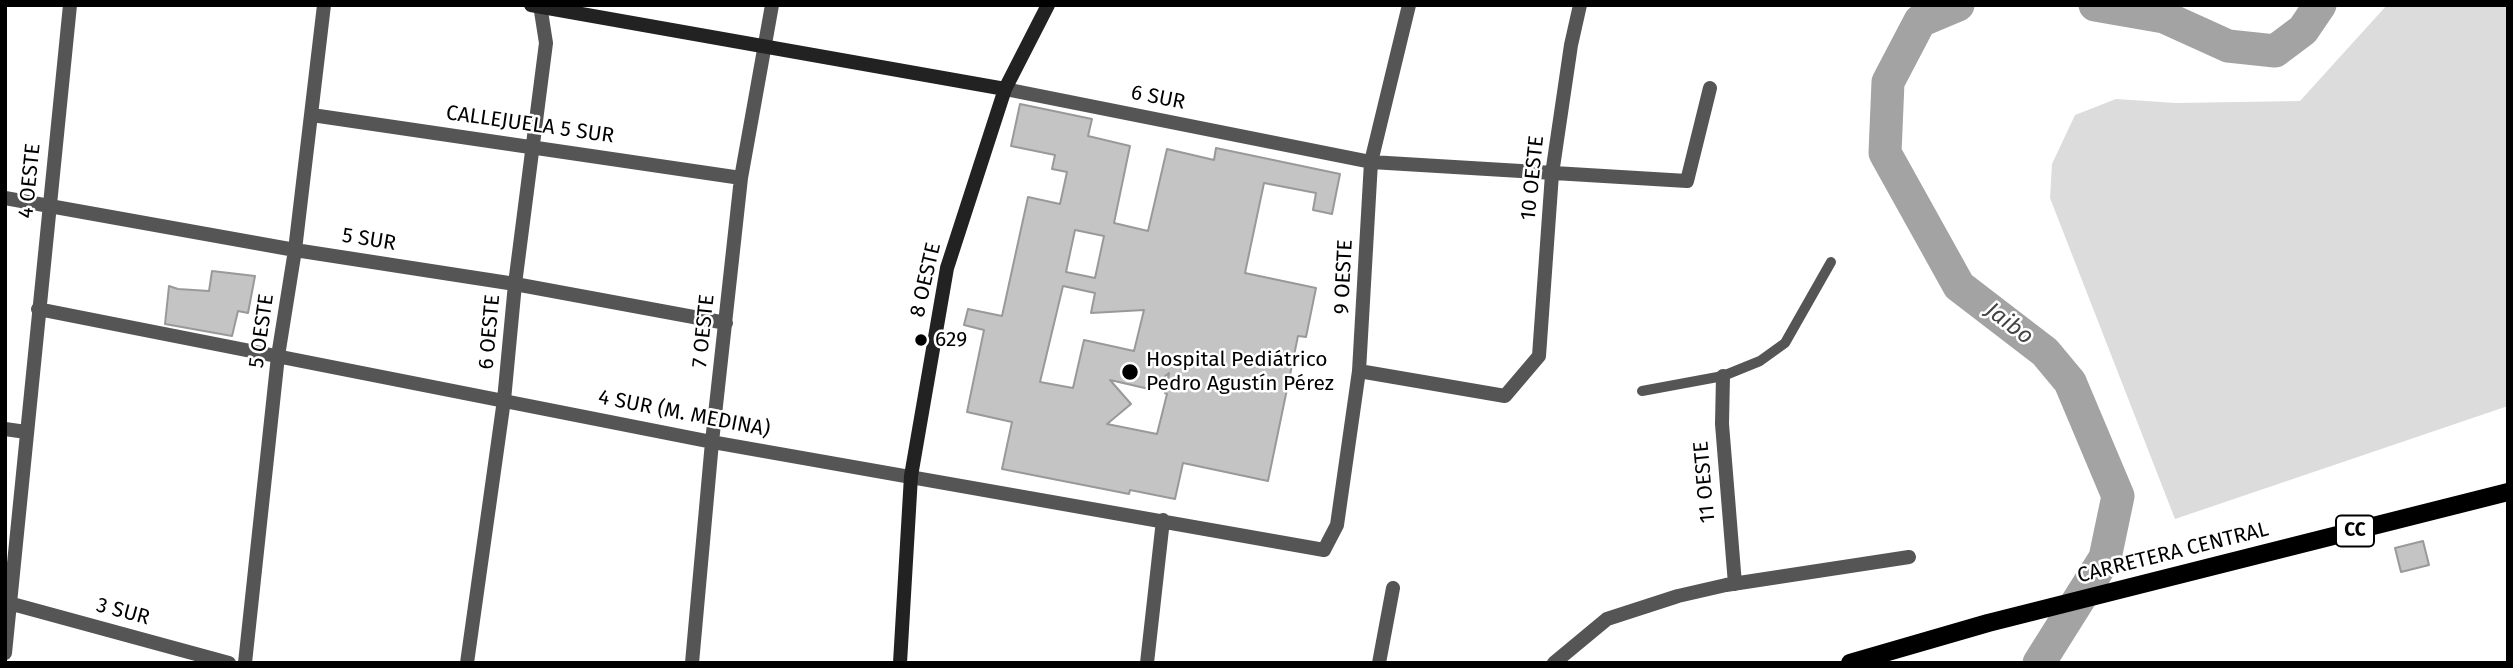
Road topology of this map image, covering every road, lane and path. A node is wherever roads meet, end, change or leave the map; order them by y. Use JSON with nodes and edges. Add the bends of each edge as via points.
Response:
{"nodes":[{"id":1,"x":70,"y":5,"type":"edge"},
{"id":2,"x":324,"y":5,"type":"edge"},
{"id":3,"x":772,"y":5,"type":"edge"},
{"id":4,"x":1048,"y":5,"type":"edge"},
{"id":5,"x":1409,"y":5,"type":"edge"},
{"id":6,"x":1580,"y":5,"type":"edge"},
{"id":7,"x":537,"y":6,"type":"edge"},
{"id":8,"x":764,"y":46,"type":"junction"},
{"id":9,"x":1005,"y":89,"type":"junction"},
{"id":10,"x":1710,"y":89,"type":"dead end"},
{"id":11,"x":312,"y":115,"type":"junction"},
{"id":12,"x":533,"y":146,"type":"junction"},
{"id":13,"x":1371,"y":162,"type":"junction"},
{"id":14,"x":1552,"y":174,"type":"junction"},
{"id":15,"x":741,"y":178,"type":"junction"},
{"id":16,"x":5,"y":198,"type":"edge"},
{"id":17,"x":49,"y":204,"type":"junction"},
{"id":18,"x":295,"y":250,"type":"junction"},
{"id":19,"x":1831,"y":262,"type":"dead end"},
{"id":20,"x":515,"y":284,"type":"junction"},
{"id":21,"x":38,"y":309,"type":"junction"},
{"id":22,"x":726,"y":323,"type":"junction"},
{"id":23,"x":278,"y":356,"type":"junction"},
{"id":24,"x":1359,"y":372,"type":"junction"},
{"id":25,"x":1723,"y":376,"type":"junction"},
{"id":26,"x":1643,"y":391,"type":"dead end"},
{"id":27,"x":504,"y":400,"type":"junction"},
{"id":28,"x":5,"y":429,"type":"edge"},
{"id":29,"x":26,"y":432,"type":"junction"},
{"id":30,"x":712,"y":442,"type":"junction"},
{"id":31,"x":911,"y":476,"type":"junction"},
{"id":32,"x":2508,"y":492,"type":"edge"},
{"id":33,"x":1163,"y":520,"type":"junction"},
{"id":34,"x":1324,"y":550,"type":"joint"},
{"id":35,"x":1909,"y":557,"type":"dead end"},
{"id":36,"x":1735,"y":584,"type":"junction"},
{"id":37,"x":1393,"y":588,"type":"dead end"},
{"id":38,"x":8,"y":603,"type":"edge"},
{"id":39,"x":5,"y":653,"type":"edge"},
{"id":40,"x":229,"y":663,"type":"edge"},
{"id":41,"x":245,"y":663,"type":"edge"},
{"id":42,"x":467,"y":663,"type":"edge"},
{"id":43,"x":692,"y":663,"type":"edge"},
{"id":44,"x":900,"y":663,"type":"edge"},
{"id":45,"x":1147,"y":663,"type":"edge"},
{"id":46,"x":1379,"y":663,"type":"edge"},
{"id":47,"x":1554,"y":663,"type":"edge"},
{"id":48,"x":1850,"y":663,"type":"edge"}],
"edges":[{"from":1,"to":17,"type":"street","name":"4 OESTE"},
{"from":2,"to":11,"type":"street","name":"5 OESTE"},
{"from":3,"to":8,"type":"street","name":"7 OESTE"},
{"from":4,"to":9,"type":"main road","name":"8 OESTE"},
{"from":5,"to":13,"type":"street","name":"9 OESTE"},
{"from":6,"to":14,"type":"street","name":"10 OESTE"},
{"from":7,"to":8,"type":"main road","name":"6 SUR"},
{"from":7,"to":12,"type":"street","name":"6 OESTE","via":[[546,43]]},
{"from":8,"to":9,"type":"main road","name":"6 SUR"},
{"from":8,"to":15,"type":"street","name":"7 OESTE"},
{"from":9,"to":13,"type":"street","name":"6 SUR"},
{"from":9,"to":31,"type":"main road","name":"8 OESTE","via":[[947,268]]},
{"from":10,"to":14,"type":"street","name":"6 SUR","via":[[1687,181]]},
{"from":11,"to":12,"type":"street","name":"CALLEJUELA 5 SUR"},
{"from":11,"to":18,"type":"street","name":"5 OESTE"},
{"from":12,"to":15,"type":"street","name":"CALLEJUELA 5 SUR"},
{"from":12,"to":20,"type":"street","name":"6 OESTE"},
{"from":13,"to":14,"type":"street","name":"6 SUR"},
{"from":13,"to":24,"type":"street","name":"9 OESTE"},
{"from":14,"to":24,"type":"street","name":"10 OESTE","via":[[1539,356],[1505,396]]},
{"from":15,"to":22,"type":"street","name":"7 OESTE"},
{"from":16,"to":17,"type":"street","name":"5 SUR"},
{"from":17,"to":18,"type":"street","name":"5 SUR"},
{"from":17,"to":21,"type":"street","name":"4 OESTE"},
{"from":18,"to":20,"type":"street","name":"5 SUR"},
{"from":18,"to":23,"type":"street","name":"5 OESTE"},
{"from":19,"to":25,"type":"lane","via":[[1785,343],[1760,361]]},
{"from":20,"to":22,"type":"street","name":"5 SUR"},
{"from":20,"to":27,"type":"street","name":"6 OESTE"},
{"from":21,"to":23,"type":"street","name":"4 SUR (M. MEDINA)"},
{"from":21,"to":29,"type":"street","name":"4 OESTE"},
{"from":22,"to":30,"type":"street","name":"7 OESTE"},
{"from":23,"to":27,"type":"street","name":"4 SUR (M. MEDINA)"},
{"from":23,"to":41,"type":"street","name":"5 OESTE"},
{"from":24,"to":34,"type":"street","name":"9 OESTE","via":[[1337,525]]},
{"from":25,"to":26,"type":"lane"},
{"from":25,"to":36,"type":"street","name":"11 OESTE","via":[[1721,424]]},
{"from":27,"to":30,"type":"street","name":"4 SUR (M. MEDINA)"},
{"from":27,"to":42,"type":"street","name":"6 OESTE"},
{"from":28,"to":29,"type":"street"},
{"from":29,"to":38,"type":"street","name":"4 OESTE"},
{"from":30,"to":31,"type":"street","name":"4 SUR (M. MEDINA)"},
{"from":30,"to":43,"type":"street","name":"7 OESTE"},
{"from":31,"to":33,"type":"street","name":"4 SUR (M. MEDINA)"},
{"from":31,"to":44,"type":"main road","name":"8 OESTE"},
{"from":32,"to":48,"type":"main road","name":"CARRETERA CENTRAL","number":"CC","via":[[1988,623]]},
{"from":33,"to":34,"type":"street","name":"4 SUR (M. MEDINA)"},
{"from":33,"to":45,"type":"street"},
{"from":35,"to":36,"type":"street"},
{"from":36,"to":47,"type":"street","via":[[1607,619]]},
{"from":37,"to":46,"type":"street"},
{"from":38,"to":39,"type":"street","name":"4 OESTE"},
{"from":38,"to":40,"type":"street","name":"3 SUR"}]}
